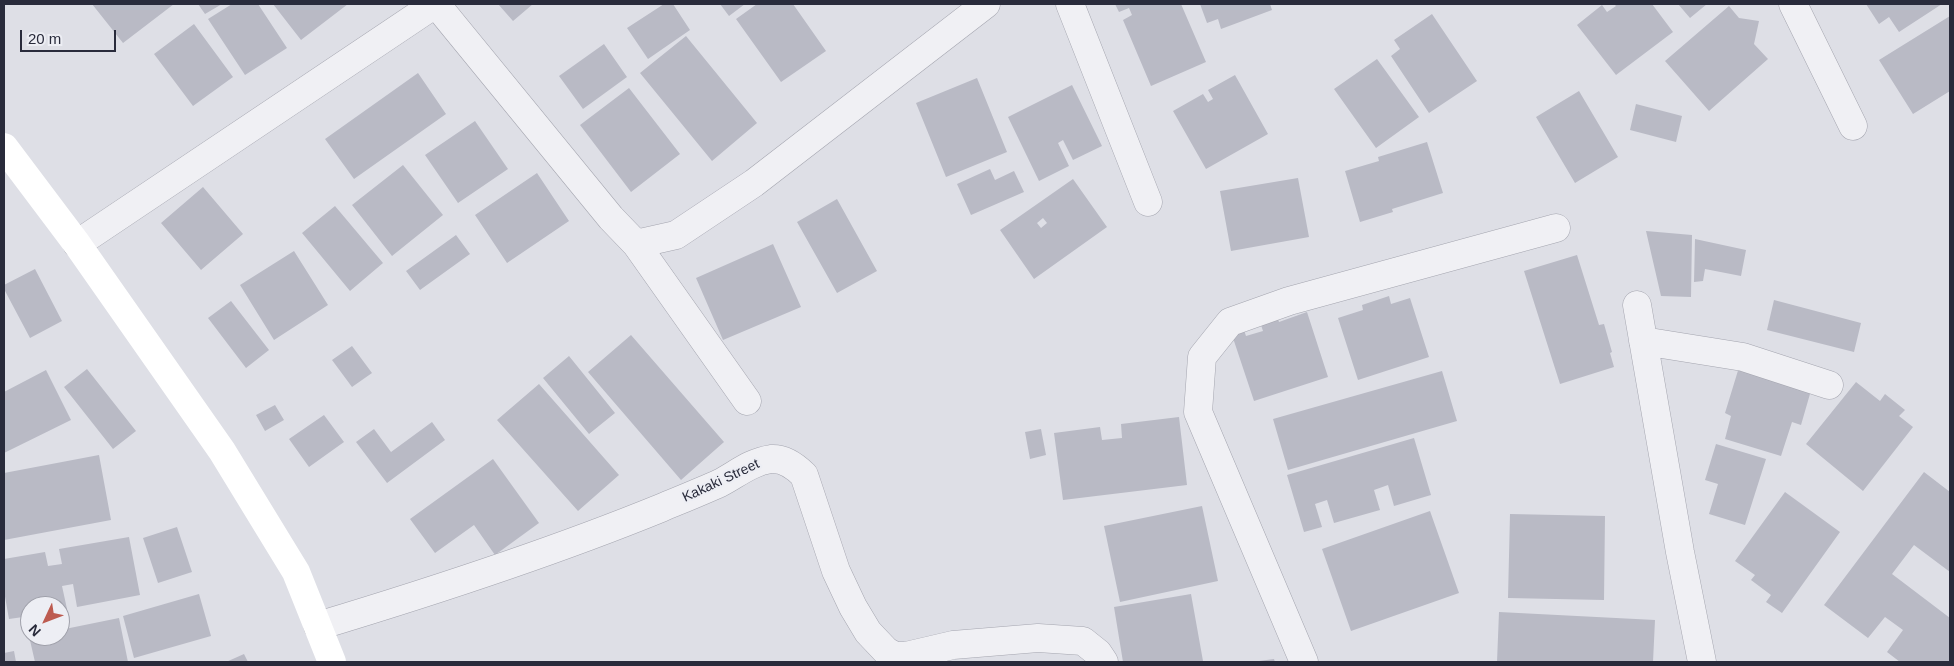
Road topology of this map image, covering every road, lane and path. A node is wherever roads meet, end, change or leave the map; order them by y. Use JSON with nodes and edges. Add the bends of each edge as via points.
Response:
{"nodes":[{"id":1,"x":436,"y":4,"type":"edge"},
{"id":2,"x":986,"y":4,"type":"edge"},
{"id":3,"x":1070,"y":4,"type":"edge"},
{"id":4,"x":1793,"y":4,"type":"edge"},
{"id":5,"x":1853,"y":126,"type":"dead end"},
{"id":6,"x":4,"y":147,"type":"edge"},
{"id":7,"x":1148,"y":202,"type":"dead end"},
{"id":8,"x":1556,"y":228,"type":"dead end"},
{"id":9,"x":77,"y":244,"type":"junction"},
{"id":10,"x":636,"y":244,"type":"junction"},
{"id":11,"x":1637,"y":305,"type":"dead end"},
{"id":12,"x":1643,"y":341,"type":"junction"},
{"id":13,"x":1830,"y":385,"type":"dead end"},
{"id":14,"x":747,"y":401,"type":"dead end"},
{"id":15,"x":318,"y":626,"type":"junction"},
{"id":16,"x":332,"y":662,"type":"edge"},
{"id":17,"x":1104,"y":662,"type":"edge"},
{"id":18,"x":1304,"y":662,"type":"edge"},
{"id":19,"x":1702,"y":662,"type":"edge"}],
"edges":[{"from":1,"to":9,"type":"street"},
{"from":1,"to":10,"type":"street","via":[[611,218]]},
{"from":2,"to":10,"type":"street","via":[[754,183],[676,235]]},
{"from":3,"to":7,"type":"street"},
{"from":4,"to":5,"type":"street"},
{"from":6,"to":9,"type":"street"},
{"from":8,"to":18,"type":"street","via":[[1289,300],[1230,322],[1202,357],[1198,412]]},
{"from":9,"to":15,"type":"street","via":[[222,451],[296,572]]},
{"from":10,"to":14,"type":"street"},
{"from":11,"to":12,"type":"street"},
{"from":12,"to":13,"type":"street","via":[[1742,357]]},
{"from":12,"to":19,"type":"street"},
{"from":15,"to":16,"type":"street"},
{"from":15,"to":17,"type":"street","name":"Kakaki Street","via":[[534,557],[661,508],[772,459],[798,468],[804,474],[836,571],[868,632],[886,651],[895,656],[906,656],[953,645],[1038,638],[1084,641]]}]}
